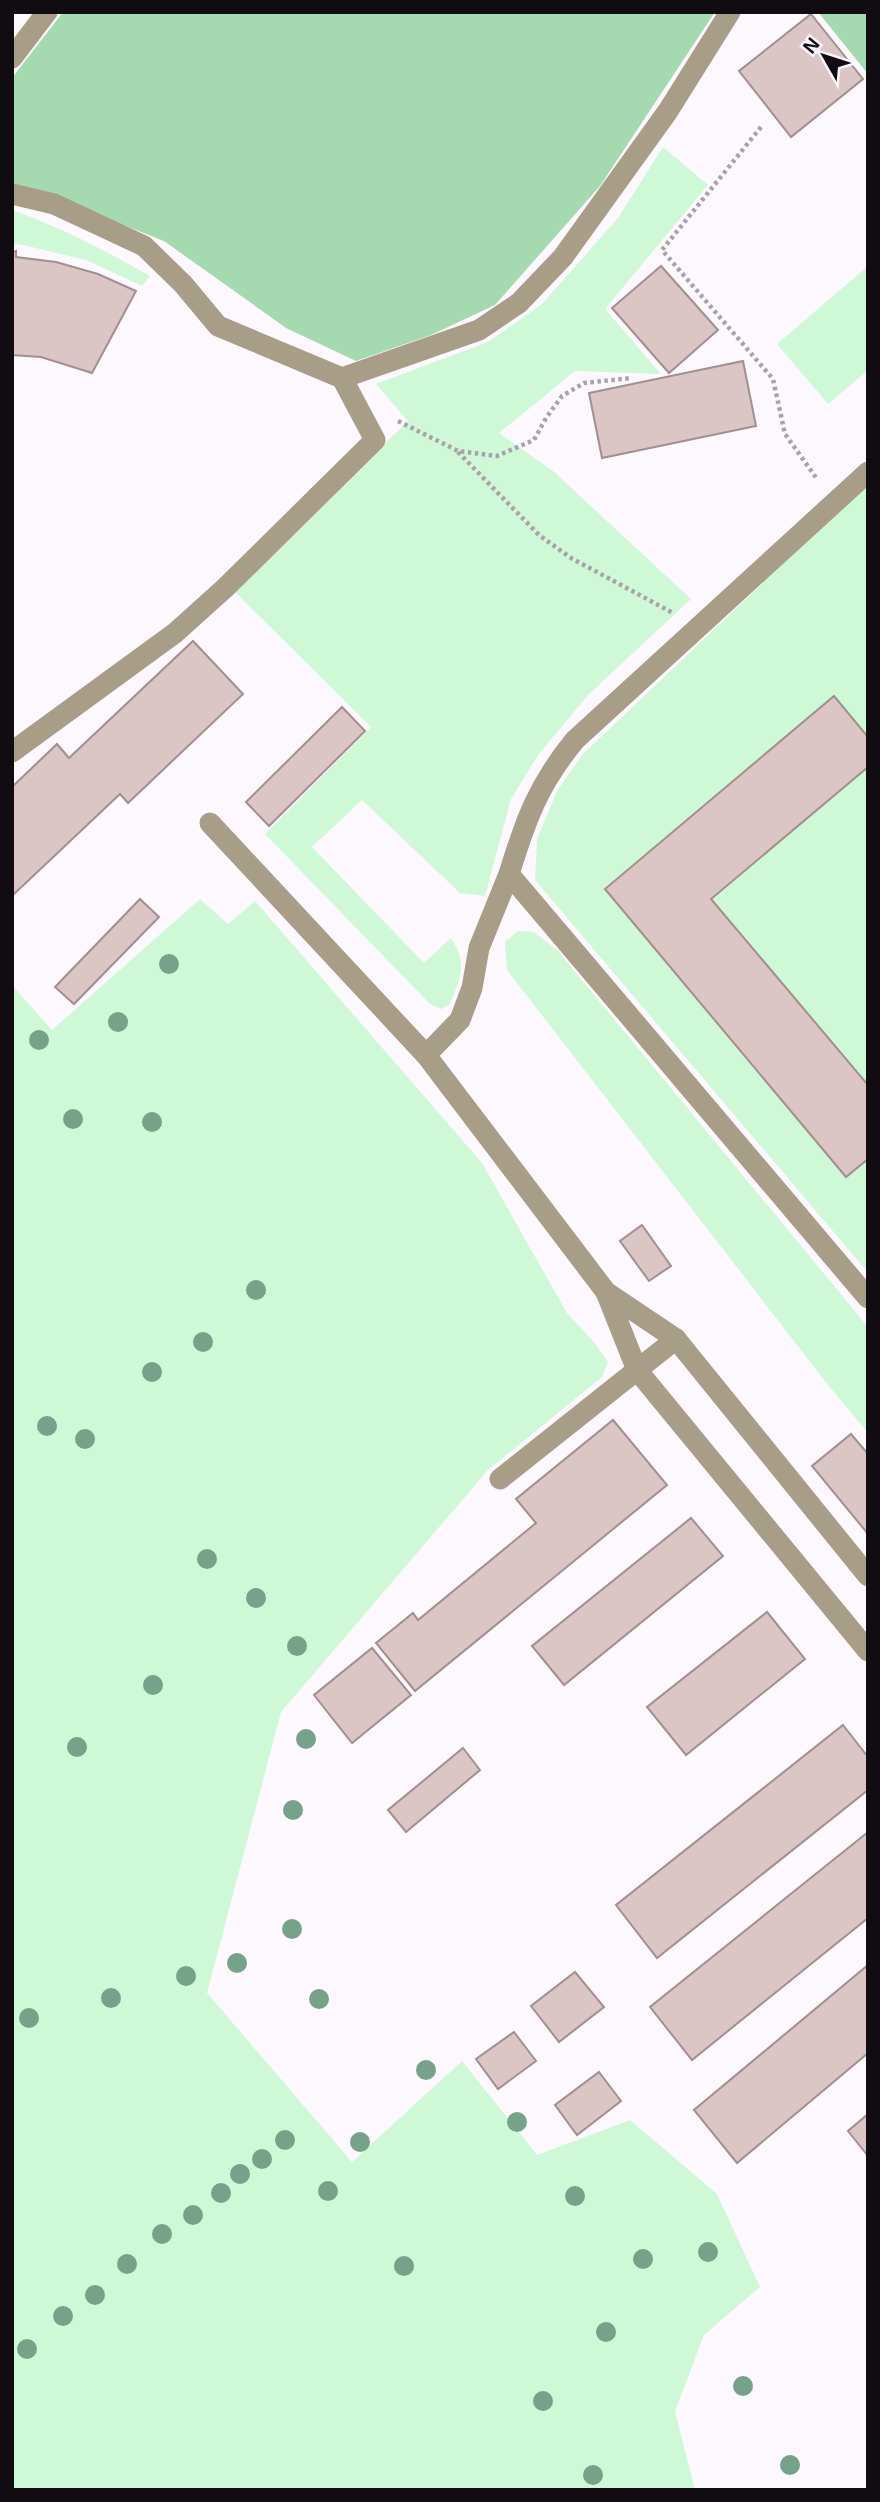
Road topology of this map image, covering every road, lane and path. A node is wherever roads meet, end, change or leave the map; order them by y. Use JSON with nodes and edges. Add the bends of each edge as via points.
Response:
{"nodes":[{"id":1,"x":47,"y":12,"type":"edge"},
{"id":2,"x":730,"y":12,"type":"edge"},
{"id":3,"x":12,"y":58,"type":"edge"},
{"id":4,"x":761,"y":128,"type":"dead end"},
{"id":5,"x":12,"y":194,"type":"edge"},
{"id":6,"x":342,"y":378,"type":"junction"},
{"id":7,"x":632,"y":378,"type":"dead end"},
{"id":8,"x":392,"y":418,"type":"dead end"},
{"id":9,"x":458,"y":451,"type":"junction"},
{"id":10,"x":868,"y":472,"type":"edge"},
{"id":11,"x":837,"y":500,"type":"junction"},
{"id":12,"x":698,"y":626,"type":"junction"},
{"id":13,"x":12,"y":752,"type":"edge"},
{"id":14,"x":209,"y":823,"type":"dead end"},
{"id":15,"x":509,"y":874,"type":"junction"},
{"id":16,"x":426,"y":1055,"type":"junction"},
{"id":17,"x":606,"y":1292,"type":"junction"},
{"id":18,"x":868,"y":1298,"type":"edge"},
{"id":19,"x":676,"y":1339,"type":"junction"},
{"id":20,"x":637,"y":1370,"type":"junction"},
{"id":21,"x":500,"y":1479,"type":"dead end"},
{"id":22,"x":868,"y":1576,"type":"edge"},
{"id":23,"x":868,"y":1651,"type":"edge"}],
"edges":[{"from":1,"to":3,"type":"lane"},
{"from":2,"to":6,"type":"lane","via":[[668,111],[562,257],[519,303],[479,330]]},
{"from":4,"to":11,"type":"path","via":[[662,250],[773,379],[785,434]]},
{"from":5,"to":6,"type":"lane","via":[[54,204],[144,246],[218,326]]},
{"from":6,"to":13,"type":"lane","via":[[375,440],[175,634]]},
{"from":7,"to":9,"type":"path","via":[[584,383],[562,396],[534,440],[497,456]]},
{"from":8,"to":9,"type":"path"},
{"from":9,"to":12,"type":"path","via":[[539,535],[571,558]]},
{"from":10,"to":11,"type":"lane"},
{"from":11,"to":12,"type":"lane"},
{"from":12,"to":15,"type":"lane","via":[[553,766],[536,796]]},
{"from":14,"to":16,"type":"lane"},
{"from":15,"to":16,"type":"lane","via":[[479,948],[460,1020]]},
{"from":15,"to":18,"type":"lane"},
{"from":16,"to":17,"type":"lane"},
{"from":17,"to":19,"type":"lane"},
{"from":17,"to":20,"type":"lane"},
{"from":19,"to":20,"type":"lane"},
{"from":19,"to":22,"type":"lane"},
{"from":20,"to":21,"type":"lane"},
{"from":20,"to":23,"type":"lane"}]}
